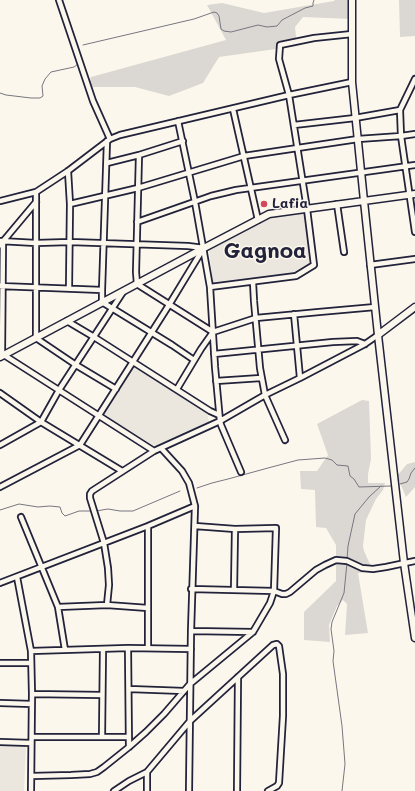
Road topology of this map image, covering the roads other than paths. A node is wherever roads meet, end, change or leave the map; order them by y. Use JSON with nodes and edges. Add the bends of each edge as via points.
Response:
{"nodes":[{"id":1,"x":60,"y":0,"type":"edge"},
{"id":2,"x":352,"y":0,"type":"edge"},
{"id":3,"x":352,"y":34,"type":"junction"},
{"id":4,"x":415,"y":79,"type":"edge"},
{"id":5,"x":352,"y":82,"type":"junction"},
{"id":6,"x":289,"y":95,"type":"junction"},
{"id":7,"x":234,"y":109,"type":"junction"},
{"id":8,"x":400,"y":110,"type":"junction"},
{"id":9,"x":356,"y":118,"type":"junction"},
{"id":10,"x":178,"y":121,"type":"junction"},
{"id":11,"x":294,"y":125,"type":"junction"},
{"id":12,"x":415,"y":134,"type":"edge"},
{"id":13,"x":401,"y":136,"type":"junction"},
{"id":14,"x":358,"y":139,"type":"junction"},
{"id":15,"x":109,"y":140,"type":"junction"},
{"id":16,"x":182,"y":140,"type":"junction"},
{"id":17,"x":297,"y":148,"type":"junction"},
{"id":18,"x":139,"y":155,"type":"junction"},
{"id":19,"x":244,"y":156,"type":"junction"},
{"id":20,"x":107,"y":163,"type":"junction"},
{"id":21,"x":415,"y":165,"type":"edge"},
{"id":22,"x":405,"y":166,"type":"junction"},
{"id":23,"x":68,"y":171,"type":"junction"},
{"id":24,"x":361,"y":172,"type":"junction"},
{"id":25,"x":189,"y":173,"type":"junction"},
{"id":26,"x":302,"y":180,"type":"junction"},
{"id":27,"x":251,"y":187,"type":"junction"},
{"id":28,"x":138,"y":188,"type":"junction"},
{"id":29,"x":36,"y":192,"type":"junction"},
{"id":30,"x":412,"y":194,"type":"edge"},
{"id":31,"x":106,"y":195,"type":"junction"},
{"id":32,"x":0,"y":201,"type":"edge"},
{"id":33,"x":364,"y":201,"type":"junction"},
{"id":34,"x":36,"y":202,"type":"junction"},
{"id":35,"x":195,"y":202,"type":"junction"},
{"id":36,"x":70,"y":204,"type":"junction"},
{"id":37,"x":337,"y":204,"type":"junction"},
{"id":38,"x":307,"y":209,"type":"junction"},
{"id":39,"x":258,"y":220,"type":"junction"},
{"id":40,"x":137,"y":222,"type":"junction"},
{"id":41,"x":415,"y":228,"type":"edge"},
{"id":42,"x":415,"y":232,"type":"edge"},
{"id":43,"x":2,"y":241,"type":"edge"},
{"id":44,"x":70,"y":242,"type":"junction"},
{"id":45,"x":36,"y":244,"type":"junction"},
{"id":46,"x":104,"y":244,"type":"junction"},
{"id":47,"x":137,"y":244,"type":"junction"},
{"id":48,"x":0,"y":245,"type":"edge"},
{"id":49,"x":204,"y":248,"type":"junction"},
{"id":50,"x":344,"y":252,"type":"dead end"},
{"id":51,"x":415,"y":259,"type":"edge"},
{"id":52,"x":370,"y":265,"type":"junction"},
{"id":53,"x":253,"y":282,"type":"junction"},
{"id":54,"x":137,"y":284,"type":"junction"},
{"id":55,"x":2,"y":286,"type":"edge"},
{"id":56,"x":36,"y":287,"type":"junction"},
{"id":57,"x":210,"y":287,"type":"junction"},
{"id":58,"x":68,"y":288,"type":"junction"},
{"id":59,"x":102,"y":290,"type":"junction"},
{"id":60,"x":123,"y":291,"type":"junction"},
{"id":61,"x":102,"y":302,"type":"junction"},
{"id":62,"x":169,"y":305,"type":"junction"},
{"id":63,"x":415,"y":307,"type":"edge"},
{"id":64,"x":112,"y":308,"type":"junction"},
{"id":65,"x":375,"y":308,"type":"junction"},
{"id":66,"x":294,"y":314,"type":"junction"},
{"id":67,"x":256,"y":318,"type":"junction"},
{"id":68,"x":67,"y":321,"type":"junction"},
{"id":69,"x":212,"y":332,"type":"junction"},
{"id":70,"x":152,"y":333,"type":"junction"},
{"id":71,"x":378,"y":335,"type":"junction"},
{"id":72,"x":94,"y":337,"type":"junction"},
{"id":73,"x":36,"y":338,"type":"junction"},
{"id":74,"x":365,"y":344,"type":"junction"},
{"id":75,"x":297,"y":346,"type":"junction"},
{"id":76,"x":258,"y":349,"type":"junction"},
{"id":77,"x":214,"y":354,"type":"junction"},
{"id":78,"x":2,"y":356,"type":"edge"},
{"id":79,"x":194,"y":360,"type":"junction"},
{"id":80,"x":133,"y":362,"type":"junction"},
{"id":81,"x":76,"y":365,"type":"junction"},
{"id":82,"x":261,"y":378,"type":"junction"},
{"id":83,"x":300,"y":378,"type":"junction"},
{"id":84,"x":216,"y":382,"type":"junction"},
{"id":85,"x":116,"y":389,"type":"junction"},
{"id":86,"x":177,"y":389,"type":"junction"},
{"id":87,"x":60,"y":390,"type":"junction"},
{"id":88,"x":0,"y":393,"type":"edge"},
{"id":89,"x":265,"y":395,"type":"junction"},
{"id":90,"x":5,"y":396,"type":"junction"},
{"id":91,"x":0,"y":399,"type":"edge"},
{"id":92,"x":99,"y":415,"type":"junction"},
{"id":93,"x":219,"y":415,"type":"junction"},
{"id":94,"x":220,"y":421,"type":"junction"},
{"id":95,"x":41,"y":422,"type":"junction"},
{"id":96,"x":285,"y":440,"type":"dead end"},
{"id":97,"x":0,"y":445,"type":"edge"},
{"id":98,"x":80,"y":445,"type":"junction"},
{"id":99,"x":161,"y":448,"type":"junction"},
{"id":100,"x":154,"y":451,"type":"junction"},
{"id":101,"x":122,"y":471,"type":"junction"},
{"id":102,"x":241,"y":472,"type":"dead end"},
{"id":103,"x":0,"y":487,"type":"edge"},
{"id":104,"x":195,"y":506,"type":"junction"},
{"id":105,"x":22,"y":517,"type":"dead end"},
{"id":106,"x":148,"y":526,"type":"junction"},
{"id":107,"x":194,"y":526,"type":"junction"},
{"id":108,"x":235,"y":529,"type":"junction"},
{"id":109,"x":104,"y":543,"type":"junction"},
{"id":110,"x":415,"y":560,"type":"edge"},
{"id":111,"x":404,"y":563,"type":"junction"},
{"id":112,"x":42,"y":566,"type":"junction"},
{"id":113,"x":17,"y":577,"type":"junction"},
{"id":114,"x":0,"y":583,"type":"edge"},
{"id":115,"x":192,"y":589,"type":"junction"},
{"id":116,"x":234,"y":590,"type":"junction"},
{"id":117,"x":274,"y":591,"type":"junction"},
{"id":118,"x":107,"y":605,"type":"junction"},
{"id":119,"x":58,"y":607,"type":"junction"},
{"id":120,"x":148,"y":608,"type":"junction"},
{"id":121,"x":191,"y":631,"type":"junction"},
{"id":122,"x":253,"y":632,"type":"junction"},
{"id":123,"x":415,"y":638,"type":"edge"},
{"id":124,"x":128,"y":648,"type":"junction"},
{"id":125,"x":148,"y":648,"type":"junction"},
{"id":126,"x":104,"y":649,"type":"junction"},
{"id":127,"x":191,"y":649,"type":"junction"},
{"id":128,"x":65,"y":650,"type":"junction"},
{"id":129,"x":31,"y":651,"type":"junction"},
{"id":130,"x":0,"y":662,"type":"edge"},
{"id":131,"x":31,"y":662,"type":"junction"},
{"id":132,"x":238,"y":677,"type":"junction"},
{"id":133,"x":190,"y":684,"type":"junction"},
{"id":134,"x":129,"y":689,"type":"junction"},
{"id":135,"x":184,"y":690,"type":"junction"},
{"id":136,"x":32,"y":694,"type":"junction"},
{"id":137,"x":102,"y":695,"type":"junction"},
{"id":138,"x":0,"y":703,"type":"edge"},
{"id":139,"x":32,"y":704,"type":"junction"},
{"id":140,"x":190,"y":721,"type":"junction"},
{"id":141,"x":32,"y":737,"type":"junction"},
{"id":142,"x":102,"y":737,"type":"junction"},
{"id":143,"x":129,"y":737,"type":"junction"},
{"id":144,"x":0,"y":742,"type":"edge"},
{"id":145,"x":31,"y":743,"type":"junction"},
{"id":146,"x":129,"y":747,"type":"junction"},
{"id":147,"x":147,"y":772,"type":"junction"},
{"id":148,"x":32,"y":776,"type":"junction"},
{"id":149,"x":31,"y":791,"type":"edge"},
{"id":150,"x":114,"y":791,"type":"edge"},
{"id":151,"x":147,"y":791,"type":"edge"},
{"id":152,"x":190,"y":791,"type":"edge"},
{"id":153,"x":237,"y":791,"type":"edge"},
{"id":154,"x":268,"y":791,"type":"edge"}],
"edges":[{"from":1,"to":15,"type":"street","via":[[93,101]]},
{"from":2,"to":3,"type":"street"},
{"from":3,"to":5,"type":"street"},
{"from":3,"to":6,"type":"street","via":[[280,45],[279,59]]},
{"from":4,"to":8,"type":"street"},
{"from":5,"to":6,"type":"street"},
{"from":5,"to":9,"type":"street"},
{"from":6,"to":7,"type":"street"},
{"from":6,"to":11,"type":"street"},
{"from":7,"to":10,"type":"street"},
{"from":7,"to":19,"type":"street"},
{"from":8,"to":9,"type":"street"},
{"from":8,"to":13,"type":"street"},
{"from":9,"to":11,"type":"street"},
{"from":9,"to":14,"type":"street"},
{"from":10,"to":15,"type":"street","via":[[120,134]]},
{"from":10,"to":16,"type":"street"},
{"from":11,"to":17,"type":"street"},
{"from":12,"to":13,"type":"street"},
{"from":13,"to":14,"type":"street"},
{"from":13,"to":22,"type":"street"},
{"from":14,"to":17,"type":"street"},
{"from":14,"to":24,"type":"street"},
{"from":15,"to":20,"type":"street"},
{"from":15,"to":23,"type":"street"},
{"from":16,"to":18,"type":"street"},
{"from":16,"to":25,"type":"street"},
{"from":17,"to":19,"type":"street"},
{"from":17,"to":26,"type":"street"},
{"from":18,"to":20,"type":"street"},
{"from":18,"to":28,"type":"street"},
{"from":19,"to":25,"type":"street"},
{"from":19,"to":27,"type":"street"},
{"from":20,"to":31,"type":"street"},
{"from":21,"to":22,"type":"street"},
{"from":22,"to":24,"type":"street"},
{"from":22,"to":30,"type":"street"},
{"from":23,"to":29,"type":"street"},
{"from":23,"to":36,"type":"street"},
{"from":24,"to":26,"type":"street"},
{"from":24,"to":33,"type":"street"},
{"from":25,"to":28,"type":"street"},
{"from":25,"to":35,"type":"street"},
{"from":26,"to":27,"type":"street"},
{"from":26,"to":38,"type":"street"},
{"from":27,"to":35,"type":"street"},
{"from":27,"to":39,"type":"street"},
{"from":28,"to":31,"type":"street"},
{"from":28,"to":40,"type":"street"},
{"from":29,"to":32,"type":"street"},
{"from":29,"to":34,"type":"street"},
{"from":30,"to":33,"type":"street"},
{"from":30,"to":41,"type":"street"},
{"from":31,"to":36,"type":"street"},
{"from":31,"to":46,"type":"street"},
{"from":33,"to":37,"type":"street"},
{"from":33,"to":52,"type":"street"},
{"from":34,"to":43,"type":"street"},
{"from":34,"to":45,"type":"street"},
{"from":35,"to":40,"type":"street"},
{"from":35,"to":49,"type":"street"},
{"from":36,"to":44,"type":"street"},
{"from":37,"to":38,"type":"street"},
{"from":37,"to":50,"type":"street"},
{"from":38,"to":39,"type":"street","via":[[269,214]]},
{"from":38,"to":53,"type":"street","via":[[314,265],[296,276]]},
{"from":39,"to":49,"type":"street"},
{"from":40,"to":47,"type":"street"},
{"from":41,"to":42,"type":"street"},
{"from":43,"to":45,"type":"street"},
{"from":43,"to":48,"type":"street"},
{"from":43,"to":55,"type":"street"},
{"from":44,"to":45,"type":"street"},
{"from":44,"to":46,"type":"street"},
{"from":44,"to":58,"type":"street"},
{"from":45,"to":56,"type":"street"},
{"from":46,"to":47,"type":"street"},
{"from":46,"to":59,"type":"street"},
{"from":47,"to":49,"type":"street"},
{"from":47,"to":54,"type":"street"},
{"from":49,"to":54,"type":"street"},
{"from":49,"to":57,"type":"street"},
{"from":49,"to":62,"type":"street"},
{"from":51,"to":52,"type":"street"},
{"from":52,"to":65,"type":"street"},
{"from":53,"to":57,"type":"street"},
{"from":53,"to":67,"type":"street"},
{"from":54,"to":60,"type":"street"},
{"from":54,"to":62,"type":"street"},
{"from":55,"to":56,"type":"street"},
{"from":55,"to":78,"type":"street"},
{"from":56,"to":58,"type":"street"},
{"from":56,"to":73,"type":"street"},
{"from":57,"to":69,"type":"street"},
{"from":58,"to":59,"type":"street"},
{"from":59,"to":61,"type":"street"},
{"from":60,"to":61,"type":"street"},
{"from":60,"to":64,"type":"street"},
{"from":61,"to":64,"type":"street"},
{"from":61,"to":68,"type":"street"},
{"from":62,"to":69,"type":"street"},
{"from":62,"to":70,"type":"street"},
{"from":63,"to":71,"type":"street"},
{"from":64,"to":70,"type":"street"},
{"from":64,"to":72,"type":"street"},
{"from":65,"to":66,"type":"street"},
{"from":65,"to":71,"type":"street"},
{"from":66,"to":67,"type":"street"},
{"from":66,"to":75,"type":"street"},
{"from":67,"to":69,"type":"street"},
{"from":67,"to":76,"type":"street"},
{"from":68,"to":72,"type":"street"},
{"from":68,"to":73,"type":"street"},
{"from":69,"to":77,"type":"street"},
{"from":69,"to":79,"type":"street"},
{"from":70,"to":79,"type":"street"},
{"from":70,"to":80,"type":"street"},
{"from":71,"to":74,"type":"street"},
{"from":71,"to":111,"type":"street"},
{"from":72,"to":80,"type":"street"},
{"from":72,"to":81,"type":"street"},
{"from":73,"to":78,"type":"street"},
{"from":73,"to":81,"type":"street"},
{"from":74,"to":75,"type":"street","via":[[357,341]]},
{"from":74,"to":83,"type":"street"},
{"from":75,"to":76,"type":"street"},
{"from":75,"to":83,"type":"street"},
{"from":76,"to":77,"type":"street"},
{"from":76,"to":82,"type":"street"},
{"from":77,"to":84,"type":"street"},
{"from":78,"to":87,"type":"street"},
{"from":79,"to":86,"type":"street"},
{"from":80,"to":85,"type":"street"},
{"from":80,"to":86,"type":"street"},
{"from":81,"to":85,"type":"street"},
{"from":81,"to":87,"type":"street"},
{"from":82,"to":84,"type":"street"},
{"from":82,"to":89,"type":"street"},
{"from":83,"to":89,"type":"street"},
{"from":84,"to":93,"type":"street"},
{"from":85,"to":92,"type":"street"},
{"from":86,"to":93,"type":"street"},
{"from":87,"to":92,"type":"street"},
{"from":87,"to":95,"type":"street"},
{"from":88,"to":90,"type":"street"},
{"from":89,"to":94,"type":"street"},
{"from":89,"to":96,"type":"street"},
{"from":90,"to":91,"type":"street"},
{"from":90,"to":95,"type":"street"},
{"from":92,"to":98,"type":"street"},
{"from":92,"to":100,"type":"street"},
{"from":93,"to":94,"type":"street"},
{"from":94,"to":99,"type":"street"},
{"from":94,"to":102,"type":"street"},
{"from":95,"to":97,"type":"street"},
{"from":95,"to":98,"type":"street"},
{"from":98,"to":101,"type":"street"},
{"from":98,"to":103,"type":"street"},
{"from":99,"to":100,"type":"street"},
{"from":99,"to":104,"type":"street","via":[[182,471],[189,483]]},
{"from":100,"to":101,"type":"street"},
{"from":101,"to":109,"type":"street","via":[[90,494]]},
{"from":104,"to":106,"type":"street"},
{"from":104,"to":107,"type":"street"},
{"from":105,"to":112,"type":"street"},
{"from":106,"to":109,"type":"street"},
{"from":106,"to":120,"type":"street"},
{"from":107,"to":108,"type":"street"},
{"from":107,"to":115,"type":"street"},
{"from":108,"to":116,"type":"street"},
{"from":108,"to":117,"type":"street","via":[[276,528]]},
{"from":109,"to":112,"type":"street"},
{"from":109,"to":118,"type":"street","via":[[109,576]]},
{"from":110,"to":111,"type":"street"},
{"from":111,"to":117,"type":"street","via":[[374,569],[336,560],[316,570],[286,594]]},
{"from":111,"to":123,"type":"street"},
{"from":112,"to":113,"type":"street"},
{"from":112,"to":119,"type":"street"},
{"from":113,"to":114,"type":"street"},
{"from":113,"to":129,"type":"street"},
{"from":115,"to":116,"type":"street"},
{"from":115,"to":121,"type":"street"},
{"from":116,"to":117,"type":"street"},
{"from":117,"to":122,"type":"street"},
{"from":118,"to":119,"type":"street"},
{"from":118,"to":120,"type":"street"},
{"from":119,"to":128,"type":"street"},
{"from":120,"to":125,"type":"street"},
{"from":121,"to":122,"type":"street"},
{"from":121,"to":127,"type":"street"},
{"from":122,"to":133,"type":"street"},
{"from":124,"to":125,"type":"street"},
{"from":124,"to":126,"type":"street"},
{"from":124,"to":134,"type":"street"},
{"from":125,"to":127,"type":"street"},
{"from":126,"to":128,"type":"street"},
{"from":126,"to":137,"type":"street"},
{"from":127,"to":133,"type":"street"},
{"from":128,"to":129,"type":"street"},
{"from":129,"to":131,"type":"street"},
{"from":130,"to":131,"type":"street"},
{"from":131,"to":136,"type":"street"},
{"from":132,"to":140,"type":"street"},
{"from":132,"to":153,"type":"street"},
{"from":132,"to":154,"type":"street","via":[[273,645],[279,646],[283,716],[279,783]]},
{"from":133,"to":135,"type":"street"},
{"from":133,"to":140,"type":"street"},
{"from":134,"to":135,"type":"street"},
{"from":134,"to":143,"type":"street"},
{"from":135,"to":146,"type":"street","via":[[164,714]]},
{"from":136,"to":137,"type":"street"},
{"from":136,"to":139,"type":"street"},
{"from":137,"to":142,"type":"street"},
{"from":138,"to":139,"type":"street"},
{"from":139,"to":141,"type":"street"},
{"from":140,"to":147,"type":"street"},
{"from":140,"to":152,"type":"street"},
{"from":141,"to":142,"type":"street"},
{"from":141,"to":145,"type":"street"},
{"from":142,"to":143,"type":"street"},
{"from":143,"to":146,"type":"street"},
{"from":144,"to":145,"type":"street"},
{"from":145,"to":148,"type":"street"},
{"from":146,"to":148,"type":"street","via":[[97,772]]},
{"from":147,"to":150,"type":"street"},
{"from":147,"to":151,"type":"street"},
{"from":148,"to":149,"type":"street"}]}
